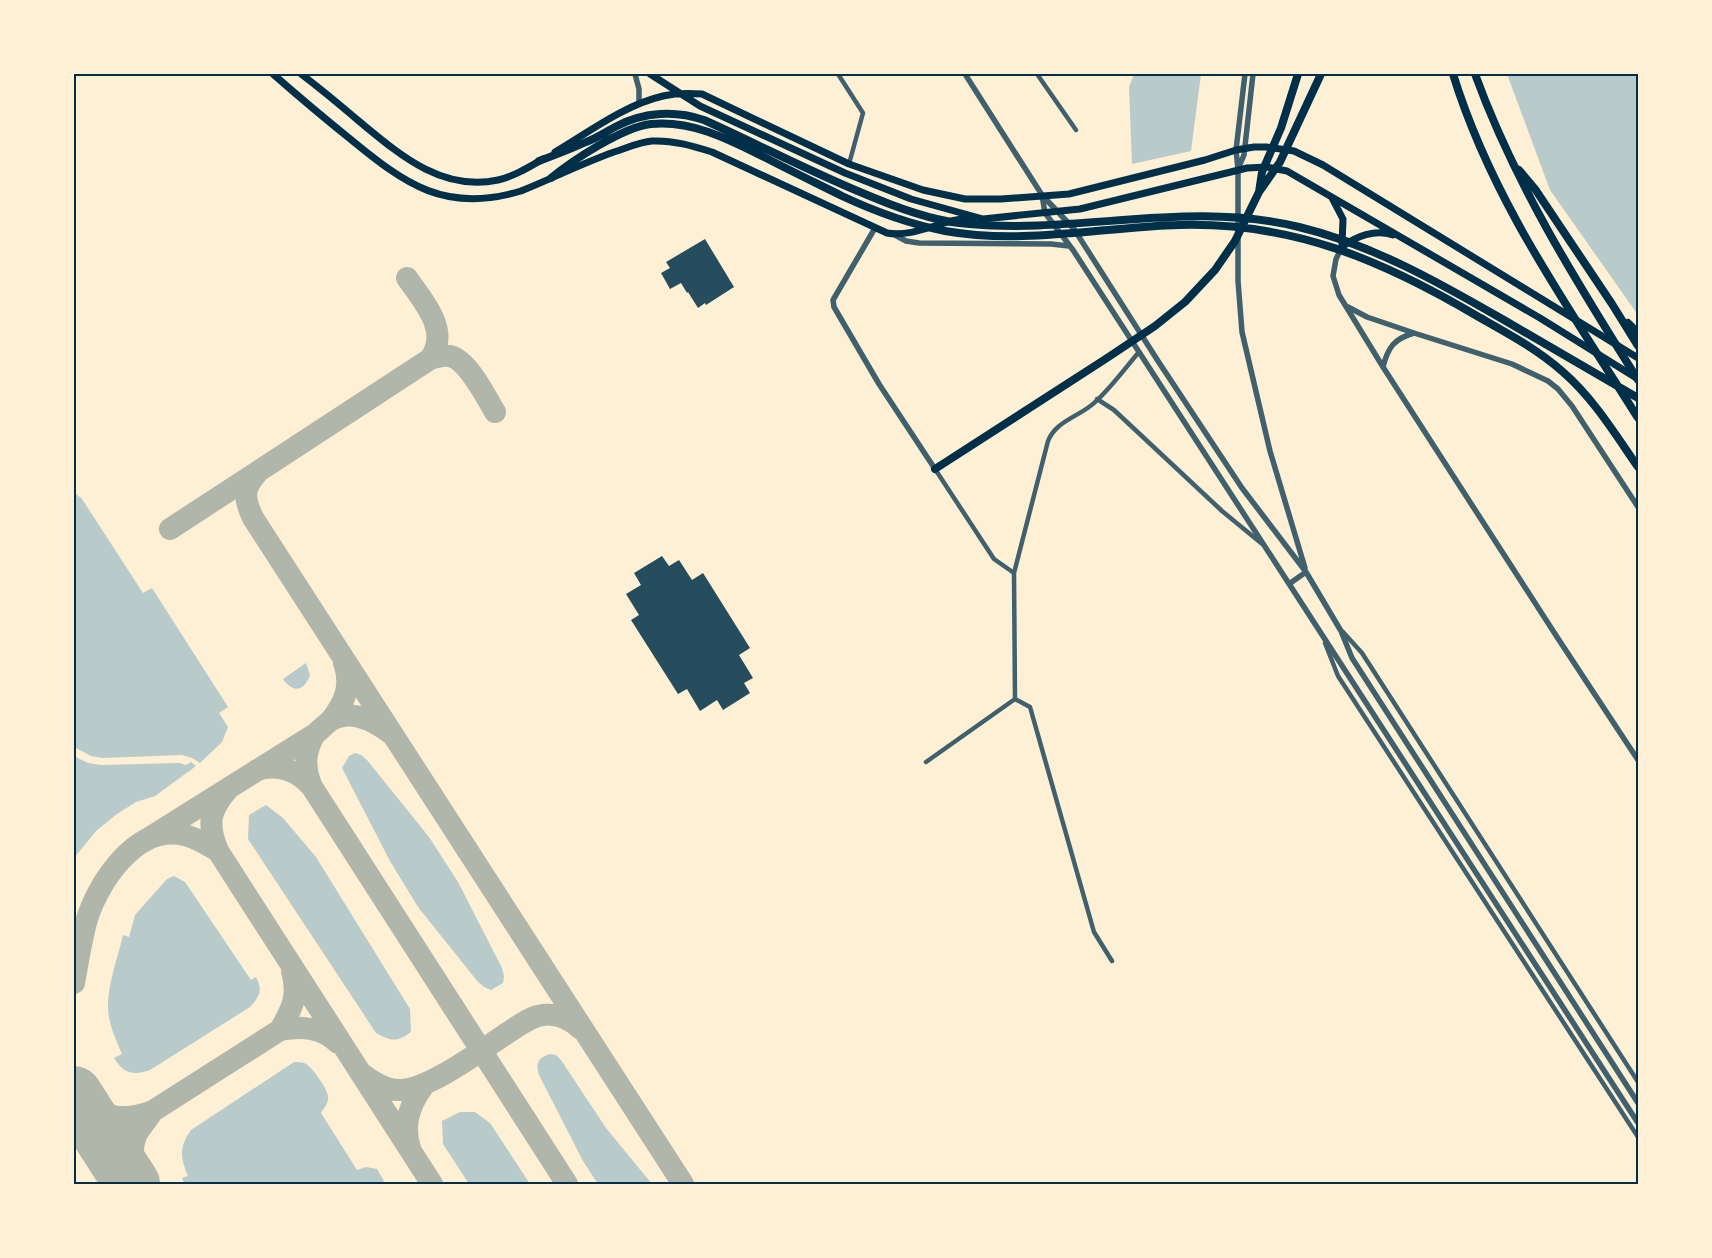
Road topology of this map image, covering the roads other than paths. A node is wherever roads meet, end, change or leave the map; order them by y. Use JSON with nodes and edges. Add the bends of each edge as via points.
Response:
{"nodes":[{"id":1,"x":273,"y":74,"type":"edge"},
{"id":2,"x":301,"y":74,"type":"edge"},
{"id":3,"x":635,"y":74,"type":"edge"},
{"id":4,"x":650,"y":74,"type":"edge"},
{"id":5,"x":838,"y":74,"type":"edge"},
{"id":6,"x":965,"y":74,"type":"edge"},
{"id":7,"x":1036,"y":74,"type":"edge"},
{"id":8,"x":1245,"y":74,"type":"edge"},
{"id":9,"x":1253,"y":74,"type":"edge"},
{"id":10,"x":1298,"y":74,"type":"edge"},
{"id":11,"x":1322,"y":74,"type":"edge"},
{"id":12,"x":1453,"y":74,"type":"edge"},
{"id":13,"x":1475,"y":74,"type":"edge"},
{"id":14,"x":681,"y":93,"type":"junction"},
{"id":15,"x":639,"y":104,"type":"junction"},
{"id":16,"x":1076,"y":130,"type":"dead end"},
{"id":17,"x":1245,"y":148,"type":"junction"},
{"id":18,"x":1236,"y":150,"type":"junction"},
{"id":19,"x":1508,"y":156,"type":"junction"},
{"id":20,"x":540,"y":161,"type":"junction"},
{"id":21,"x":849,"y":164,"type":"junction"},
{"id":22,"x":1238,"y":169,"type":"junction"},
{"id":23,"x":551,"y":178,"type":"junction"},
{"id":24,"x":1259,"y":192,"type":"junction"},
{"id":25,"x":1042,"y":195,"type":"junction"},
{"id":26,"x":1331,"y":196,"type":"junction"},
{"id":27,"x":1058,"y":211,"type":"junction"},
{"id":28,"x":1045,"y":213,"type":"junction"},
{"id":29,"x":983,"y":219,"type":"junction"},
{"id":30,"x":874,"y":228,"type":"junction"},
{"id":31,"x":893,"y":234,"type":"junction"},
{"id":32,"x":1403,"y":238,"type":"junction"},
{"id":33,"x":1069,"y":246,"type":"junction"},
{"id":34,"x":1342,"y":247,"type":"junction"},
{"id":35,"x":1612,"y":304,"type":"junction"},
{"id":36,"x":1346,"y":306,"type":"junction"},
{"id":37,"x":1414,"y":333,"type":"junction"},
{"id":38,"x":1638,"y":333,"type":"edge"},
{"id":39,"x":1638,"y":346,"type":"edge"},
{"id":40,"x":1139,"y":352,"type":"junction"},
{"id":41,"x":1638,"y":358,"type":"edge"},
{"id":42,"x":1384,"y":367,"type":"junction"},
{"id":43,"x":1638,"y":379,"type":"edge"},
{"id":44,"x":1638,"y":398,"type":"edge"},
{"id":45,"x":1097,"y":399,"type":"junction"},
{"id":46,"x":1638,"y":418,"type":"edge"},
{"id":47,"x":1638,"y":467,"type":"edge"},
{"id":48,"x":935,"y":469,"type":"junction"},
{"id":49,"x":1638,"y":507,"type":"edge"},
{"id":50,"x":1268,"y":549,"type":"junction"},
{"id":51,"x":1306,"y":572,"type":"junction"},
{"id":52,"x":1014,"y":573,"type":"junction"},
{"id":53,"x":1289,"y":584,"type":"junction"},
{"id":54,"x":1341,"y":631,"type":"junction"},
{"id":55,"x":1323,"y":637,"type":"junction"},
{"id":56,"x":1015,"y":699,"type":"junction"},
{"id":57,"x":1638,"y":760,"type":"edge"},
{"id":58,"x":926,"y":762,"type":"dead end"},
{"id":59,"x":1112,"y":962,"type":"dead end"},
{"id":60,"x":1638,"y":1082,"type":"edge"},
{"id":61,"x":1638,"y":1103,"type":"edge"},
{"id":62,"x":1638,"y":1123,"type":"edge"},
{"id":63,"x":1638,"y":1137,"type":"edge"}],
"edges":[{"from":1,"to":23,"type":"main road","via":[[387,169],[424,190],[459,198],[482,199],[516,193]]},
{"from":2,"to":20,"type":"main road","via":[[398,154],[440,176],[487,182],[514,175]]},
{"from":3,"to":15,"type":"street"},
{"from":4,"to":14,"type":"main road"},
{"from":5,"to":21,"type":"street","via":[[863,113]]},
{"from":6,"to":25,"type":"street"},
{"from":7,"to":16,"type":"street"},
{"from":8,"to":18,"type":"street"},
{"from":9,"to":17,"type":"street"},
{"from":10,"to":24,"type":"highway","via":[[1281,128],[1262,172]]},
{"from":11,"to":24,"type":"highway","via":[[1276,169]]},
{"from":12,"to":46,"type":"highway","via":[[1485,157],[1529,245]]},
{"from":13,"to":19,"type":"highway"},
{"from":14,"to":15,"type":"main road"},
{"from":14,"to":21,"type":"main road","via":[[702,94]]},
{"from":14,"to":29,"type":"main road","via":[[700,106],[872,184],[911,199]]},
{"from":15,"to":20,"type":"main road"},
{"from":17,"to":18,"type":"main road"},
{"from":17,"to":22,"type":"street"},
{"from":17,"to":41,"type":"main road","via":[[1281,148],[1307,157]]},
{"from":18,"to":22,"type":"street"},
{"from":18,"to":25,"type":"main road","via":[[1069,194]]},
{"from":19,"to":35,"type":"highway","via":[[1535,189]]},
{"from":19,"to":43,"type":"highway","via":[[1558,250]]},
{"from":20,"to":44,"type":"highway","via":[[638,117],[679,114],[696,117],[898,208],[947,221],[1031,227],[1150,217],[1209,216],[1298,227],[1360,246],[1412,269]]},
{"from":21,"to":25,"type":"main road","via":[[896,182],[950,197],[977,199]]},
{"from":22,"to":26,"type":"main road","via":[[1267,167],[1287,171]]},
{"from":22,"to":27,"type":"main road","via":[[1080,209]]},
{"from":22,"to":51,"type":"street","via":[[1238,281],[1242,332],[1270,451]]},
{"from":23,"to":30,"type":"main road","via":[[636,144],[676,142],[712,152]]},
{"from":23,"to":47,"type":"highway","via":[[624,132],[642,126],[680,125],[734,142],[871,208],[945,231],[1021,236],[1156,226],[1225,226],[1283,234],[1338,249],[1382,266],[1442,296],[1546,358],[1584,392]]},
{"from":24,"to":48,"type":"highway","via":[[1225,256],[1185,302],[1155,326]]},
{"from":25,"to":27,"type":"street"},
{"from":25,"to":28,"type":"street"},
{"from":26,"to":32,"type":"main road"},
{"from":26,"to":34,"type":"main road","via":[[1343,219]]},
{"from":27,"to":28,"type":"main road"},
{"from":27,"to":51,"type":"street","via":[[1074,229],[1242,488]]},
{"from":28,"to":29,"type":"main road"},
{"from":28,"to":33,"type":"street"},
{"from":29,"to":31,"type":"main road","via":[[964,219],[916,232]]},
{"from":30,"to":31,"type":"main road"},
{"from":30,"to":48,"type":"street","via":[[833,300],[834,307],[879,384]]},
{"from":31,"to":33,"type":"street","via":[[906,241],[920,243]]},
{"from":32,"to":34,"type":"main road","via":[[1376,232],[1350,240]]},
{"from":32,"to":43,"type":"main road"},
{"from":33,"to":40,"type":"street"},
{"from":34,"to":36,"type":"street","via":[[1333,276]]},
{"from":35,"to":38,"type":"highway"},
{"from":35,"to":39,"type":"highway"},
{"from":36,"to":37,"type":"street"},
{"from":36,"to":42,"type":"street"},
{"from":37,"to":42,"type":"street","via":[[1400,337],[1392,345]]},
{"from":37,"to":49,"type":"street","via":[[1512,364],[1548,381],[1576,411]]},
{"from":40,"to":45,"type":"street"},
{"from":40,"to":50,"type":"street"},
{"from":42,"to":57,"type":"street"},
{"from":45,"to":50,"type":"street","via":[[1114,410],[1222,511]]},
{"from":45,"to":52,"type":"street","via":[[1051,434]]},
{"from":48,"to":52,"type":"street","via":[[994,559]]},
{"from":50,"to":53,"type":"street"},
{"from":51,"to":53,"type":"street"},
{"from":51,"to":54,"type":"street"},
{"from":52,"to":56,"type":"street"},
{"from":53,"to":55,"type":"street"},
{"from":54,"to":60,"type":"street","via":[[1362,653]]},
{"from":54,"to":61,"type":"street","via":[[1352,658]]},
{"from":55,"to":62,"type":"street"},
{"from":55,"to":63,"type":"street","via":[[1338,676]]},
{"from":56,"to":58,"type":"street"},
{"from":56,"to":59,"type":"street","via":[[1030,707],[1094,932]]}]}
